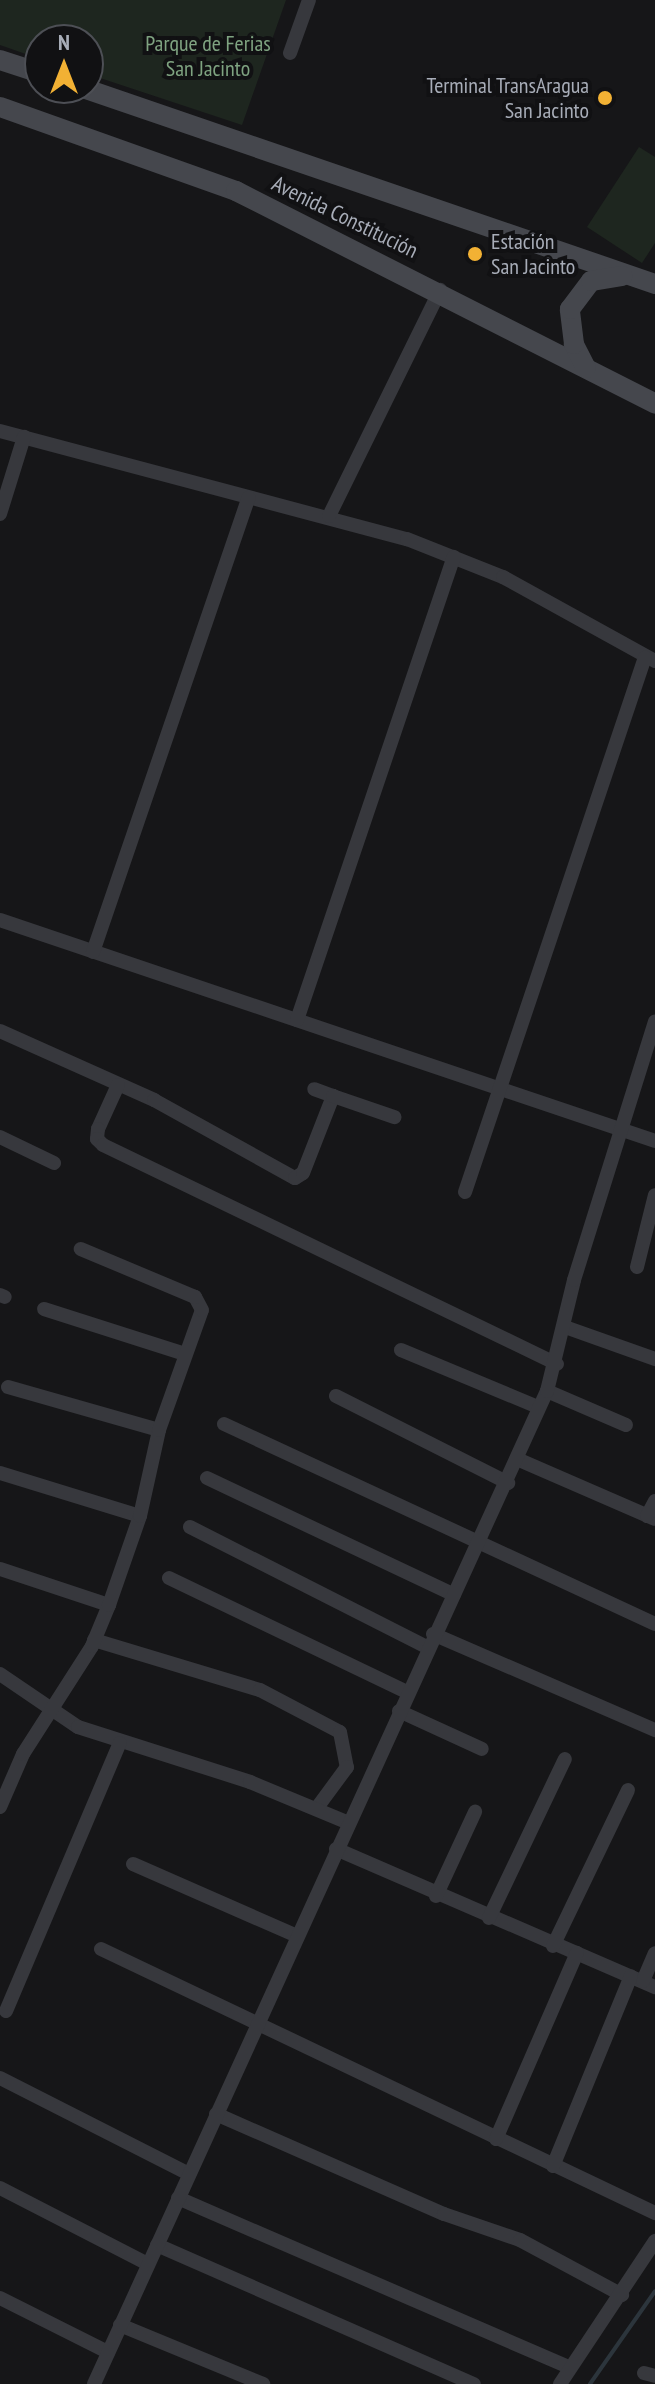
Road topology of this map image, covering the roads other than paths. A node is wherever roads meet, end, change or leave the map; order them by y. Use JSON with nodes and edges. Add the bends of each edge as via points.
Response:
{"nodes":[{"id":1,"x":309,"y":0,"type":"edge"},
{"id":2,"x":290,"y":53,"type":"dead end"},
{"id":3,"x":0,"y":60,"type":"edge"},
{"id":4,"x":24,"y":68,"type":"edge"},
{"id":5,"x":104,"y":95,"type":"edge"},
{"id":6,"x":0,"y":107,"type":"edge"},
{"id":7,"x":631,"y":275,"type":"junction"},
{"id":8,"x":655,"y":284,"type":"edge"},
{"id":9,"x":440,"y":290,"type":"junction"},
{"id":10,"x":586,"y":368,"type":"junction"},
{"id":11,"x":652,"y":402,"type":"edge"},
{"id":12,"x":0,"y":431,"type":"edge"},
{"id":13,"x":24,"y":437,"type":"junction"},
{"id":14,"x":248,"y":498,"type":"junction"},
{"id":15,"x":0,"y":514,"type":"edge"},
{"id":16,"x":329,"y":516,"type":"junction"},
{"id":17,"x":454,"y":557,"type":"junction"},
{"id":18,"x":650,"y":659,"type":"edge"},
{"id":19,"x":0,"y":920,"type":"edge"},
{"id":20,"x":93,"y":952,"type":"junction"},
{"id":21,"x":297,"y":1020,"type":"junction"},
{"id":22,"x":655,"y":1021,"type":"edge"},
{"id":23,"x":0,"y":1031,"type":"edge"},
{"id":24,"x":118,"y":1085,"type":"junction"},
{"id":25,"x":498,"y":1088,"type":"junction"},
{"id":26,"x":314,"y":1089,"type":"dead end"},
{"id":27,"x":333,"y":1096,"type":"junction"},
{"id":28,"x":394,"y":1117,"type":"dead end"},
{"id":29,"x":619,"y":1129,"type":"junction"},
{"id":30,"x":0,"y":1137,"type":"edge"},
{"id":31,"x":655,"y":1141,"type":"edge"},
{"id":32,"x":54,"y":1163,"type":"dead end"},
{"id":33,"x":465,"y":1192,"type":"dead end"},
{"id":34,"x":655,"y":1195,"type":"edge"},
{"id":35,"x":81,"y":1249,"type":"dead end"},
{"id":36,"x":637,"y":1267,"type":"dead end"},
{"id":37,"x":44,"y":1309,"type":"dead end"},
{"id":38,"x":565,"y":1327,"type":"junction"},
{"id":39,"x":401,"y":1350,"type":"dead end"},
{"id":40,"x":185,"y":1354,"type":"junction"},
{"id":41,"x":655,"y":1359,"type":"edge"},
{"id":42,"x":557,"y":1364,"type":"junction"},
{"id":43,"x":8,"y":1387,"type":"dead end"},
{"id":44,"x":547,"y":1391,"type":"junction"},
{"id":45,"x":336,"y":1396,"type":"dead end"},
{"id":46,"x":538,"y":1407,"type":"junction"},
{"id":47,"x":224,"y":1424,"type":"dead end"},
{"id":48,"x":626,"y":1425,"type":"dead end"},
{"id":49,"x":159,"y":1430,"type":"junction"},
{"id":50,"x":517,"y":1459,"type":"junction"},
{"id":51,"x":0,"y":1473,"type":"edge"},
{"id":52,"x":207,"y":1478,"type":"dead end"},
{"id":53,"x":508,"y":1483,"type":"junction"},
{"id":54,"x":655,"y":1501,"type":"edge"},
{"id":55,"x":140,"y":1516,"type":"junction"},
{"id":56,"x":651,"y":1518,"type":"edge"},
{"id":57,"x":190,"y":1527,"type":"dead end"},
{"id":58,"x":481,"y":1545,"type":"junction"},
{"id":59,"x":0,"y":1569,"type":"edge"},
{"id":60,"x":169,"y":1578,"type":"dead end"},
{"id":61,"x":454,"y":1595,"type":"junction"},
{"id":62,"x":109,"y":1605,"type":"junction"},
{"id":63,"x":655,"y":1624,"type":"edge"},
{"id":64,"x":94,"y":1640,"type":"junction"},
{"id":65,"x":430,"y":1640,"type":"junction"},
{"id":66,"x":0,"y":1674,"type":"edge"},
{"id":67,"x":407,"y":1692,"type":"junction"},
{"id":68,"x":51,"y":1710,"type":"junction"},
{"id":69,"x":399,"y":1711,"type":"junction"},
{"id":70,"x":655,"y":1730,"type":"edge"},
{"id":71,"x":120,"y":1743,"type":"junction"},
{"id":72,"x":482,"y":1749,"type":"dead end"},
{"id":73,"x":565,"y":1759,"type":"dead end"},
{"id":74,"x":628,"y":1790,"type":"dead end"},
{"id":75,"x":0,"y":1807,"type":"edge"},
{"id":76,"x":316,"y":1809,"type":"junction"},
{"id":77,"x":475,"y":1812,"type":"dead end"},
{"id":78,"x":349,"y":1823,"type":"junction"},
{"id":79,"x":336,"y":1849,"type":"junction"},
{"id":80,"x":133,"y":1864,"type":"dead end"},
{"id":81,"x":436,"y":1896,"type":"junction"},
{"id":82,"x":489,"y":1918,"type":"junction"},
{"id":83,"x":297,"y":1936,"type":"junction"},
{"id":84,"x":553,"y":1946,"type":"junction"},
{"id":85,"x":101,"y":1949,"type":"dead end"},
{"id":86,"x":577,"y":1953,"type":"junction"},
{"id":87,"x":655,"y":1953,"type":"edge"},
{"id":88,"x":643,"y":1982,"type":"edge"},
{"id":89,"x":6,"y":2011,"type":"dead end"},
{"id":90,"x":257,"y":2024,"type":"junction"},
{"id":91,"x":0,"y":2078,"type":"edge"},
{"id":92,"x":216,"y":2114,"type":"junction"},
{"id":93,"x":496,"y":2139,"type":"junction"},
{"id":94,"x":553,"y":2166,"type":"junction"},
{"id":95,"x":189,"y":2174,"type":"junction"},
{"id":96,"x":0,"y":2188,"type":"edge"},
{"id":97,"x":178,"y":2198,"type":"junction"},
{"id":98,"x":655,"y":2213,"type":"edge"},
{"id":99,"x":655,"y":2241,"type":"edge"},
{"id":100,"x":157,"y":2245,"type":"junction"},
{"id":101,"x":148,"y":2264,"type":"junction"},
{"id":102,"x":622,"y":2295,"type":"junction"},
{"id":103,"x":0,"y":2298,"type":"edge"},
{"id":104,"x":120,"y":2325,"type":"junction"},
{"id":105,"x":108,"y":2352,"type":"junction"},
{"id":106,"x":569,"y":2367,"type":"junction"},
{"id":107,"x":94,"y":2384,"type":"edge"},
{"id":108,"x":263,"y":2384,"type":"edge"},
{"id":109,"x":474,"y":2384,"type":"edge"},
{"id":110,"x":560,"y":2384,"type":"edge"}],
"edges":[{"from":1,"to":2,"type":"street"},
{"from":3,"to":4,"type":"street"},
{"from":5,"to":7,"type":"street","name":"Avenida Constitución"},
{"from":6,"to":9,"type":"street","name":"Avenida Constitución","via":[[236,191]]},
{"from":7,"to":8,"type":"street","name":"Avenida Constitución"},
{"from":7,"to":10,"type":"street","via":[[591,281],[570,309],[574,344]]},
{"from":9,"to":10,"type":"street","name":"Avenida Constitución"},
{"from":9,"to":16,"type":"street"},
{"from":10,"to":11,"type":"street","name":"Avenida Constitución"},
{"from":12,"to":13,"type":"street"},
{"from":13,"to":14,"type":"street"},
{"from":13,"to":15,"type":"street"},
{"from":14,"to":16,"type":"street"},
{"from":14,"to":20,"type":"street"},
{"from":16,"to":17,"type":"street"},
{"from":17,"to":18,"type":"street","via":[[503,577]]},
{"from":17,"to":21,"type":"street"},
{"from":18,"to":25,"type":"street"},
{"from":19,"to":20,"type":"street"},
{"from":20,"to":21,"type":"street"},
{"from":21,"to":25,"type":"street"},
{"from":22,"to":29,"type":"street"},
{"from":23,"to":24,"type":"street"},
{"from":24,"to":27,"type":"street","via":[[295,1178],[303,1173]]},
{"from":24,"to":42,"type":"street","via":[[98,1129],[103,1145]]},
{"from":25,"to":29,"type":"street"},
{"from":25,"to":33,"type":"street"},
{"from":26,"to":27,"type":"street"},
{"from":27,"to":28,"type":"street"},
{"from":29,"to":31,"type":"street"},
{"from":29,"to":38,"type":"street"},
{"from":30,"to":32,"type":"street"},
{"from":34,"to":36,"type":"street"},
{"from":35,"to":40,"type":"street","via":[[195,1297],[202,1310]]},
{"from":37,"to":40,"type":"street"},
{"from":38,"to":41,"type":"street"},
{"from":38,"to":42,"type":"street"},
{"from":39,"to":46,"type":"street"},
{"from":40,"to":49,"type":"street"},
{"from":42,"to":44,"type":"street"},
{"from":43,"to":49,"type":"street"},
{"from":44,"to":46,"type":"street"},
{"from":44,"to":48,"type":"street"},
{"from":45,"to":53,"type":"street"},
{"from":46,"to":50,"type":"street"},
{"from":47,"to":58,"type":"street"},
{"from":49,"to":55,"type":"street"},
{"from":50,"to":53,"type":"street"},
{"from":50,"to":56,"type":"street"},
{"from":51,"to":55,"type":"street"},
{"from":52,"to":61,"type":"street"},
{"from":53,"to":58,"type":"street"},
{"from":54,"to":56,"type":"street"},
{"from":55,"to":62,"type":"street"},
{"from":57,"to":65,"type":"street"},
{"from":58,"to":61,"type":"street"},
{"from":58,"to":63,"type":"street"},
{"from":59,"to":62,"type":"street"},
{"from":60,"to":67,"type":"street"},
{"from":61,"to":65,"type":"street"},
{"from":62,"to":64,"type":"street"},
{"from":64,"to":68,"type":"street"},
{"from":64,"to":76,"type":"street","via":[[260,1690],[340,1732],[347,1767]]},
{"from":65,"to":67,"type":"street"},
{"from":65,"to":70,"type":"street"},
{"from":66,"to":68,"type":"street"},
{"from":67,"to":69,"type":"street"},
{"from":68,"to":71,"type":"street"},
{"from":68,"to":75,"type":"street"},
{"from":69,"to":72,"type":"street"},
{"from":69,"to":78,"type":"street"},
{"from":71,"to":76,"type":"street","via":[[250,1782]]},
{"from":71,"to":89,"type":"street"},
{"from":73,"to":82,"type":"street"},
{"from":74,"to":84,"type":"street"},
{"from":76,"to":78,"type":"street"},
{"from":77,"to":81,"type":"street"},
{"from":78,"to":79,"type":"street"},
{"from":79,"to":81,"type":"street"},
{"from":79,"to":83,"type":"street"},
{"from":80,"to":83,"type":"street"},
{"from":81,"to":82,"type":"street"},
{"from":82,"to":84,"type":"street"},
{"from":83,"to":90,"type":"street"},
{"from":84,"to":86,"type":"street"},
{"from":85,"to":90,"type":"street"},
{"from":86,"to":88,"type":"street"},
{"from":86,"to":93,"type":"street"},
{"from":87,"to":88,"type":"street"},
{"from":88,"to":94,"type":"street"},
{"from":90,"to":92,"type":"street"},
{"from":90,"to":93,"type":"street"},
{"from":91,"to":95,"type":"street"},
{"from":92,"to":95,"type":"street"},
{"from":92,"to":102,"type":"street","via":[[459,2220],[520,2240]]},
{"from":93,"to":94,"type":"street"},
{"from":94,"to":98,"type":"street"},
{"from":95,"to":97,"type":"street"},
{"from":96,"to":101,"type":"street"},
{"from":97,"to":100,"type":"street"},
{"from":97,"to":106,"type":"street"},
{"from":99,"to":102,"type":"street"},
{"from":100,"to":101,"type":"street"},
{"from":100,"to":109,"type":"street"},
{"from":101,"to":104,"type":"street"},
{"from":102,"to":106,"type":"street"},
{"from":103,"to":105,"type":"street"},
{"from":104,"to":105,"type":"street"},
{"from":104,"to":108,"type":"street"},
{"from":105,"to":107,"type":"street"},
{"from":106,"to":110,"type":"street"}]}
